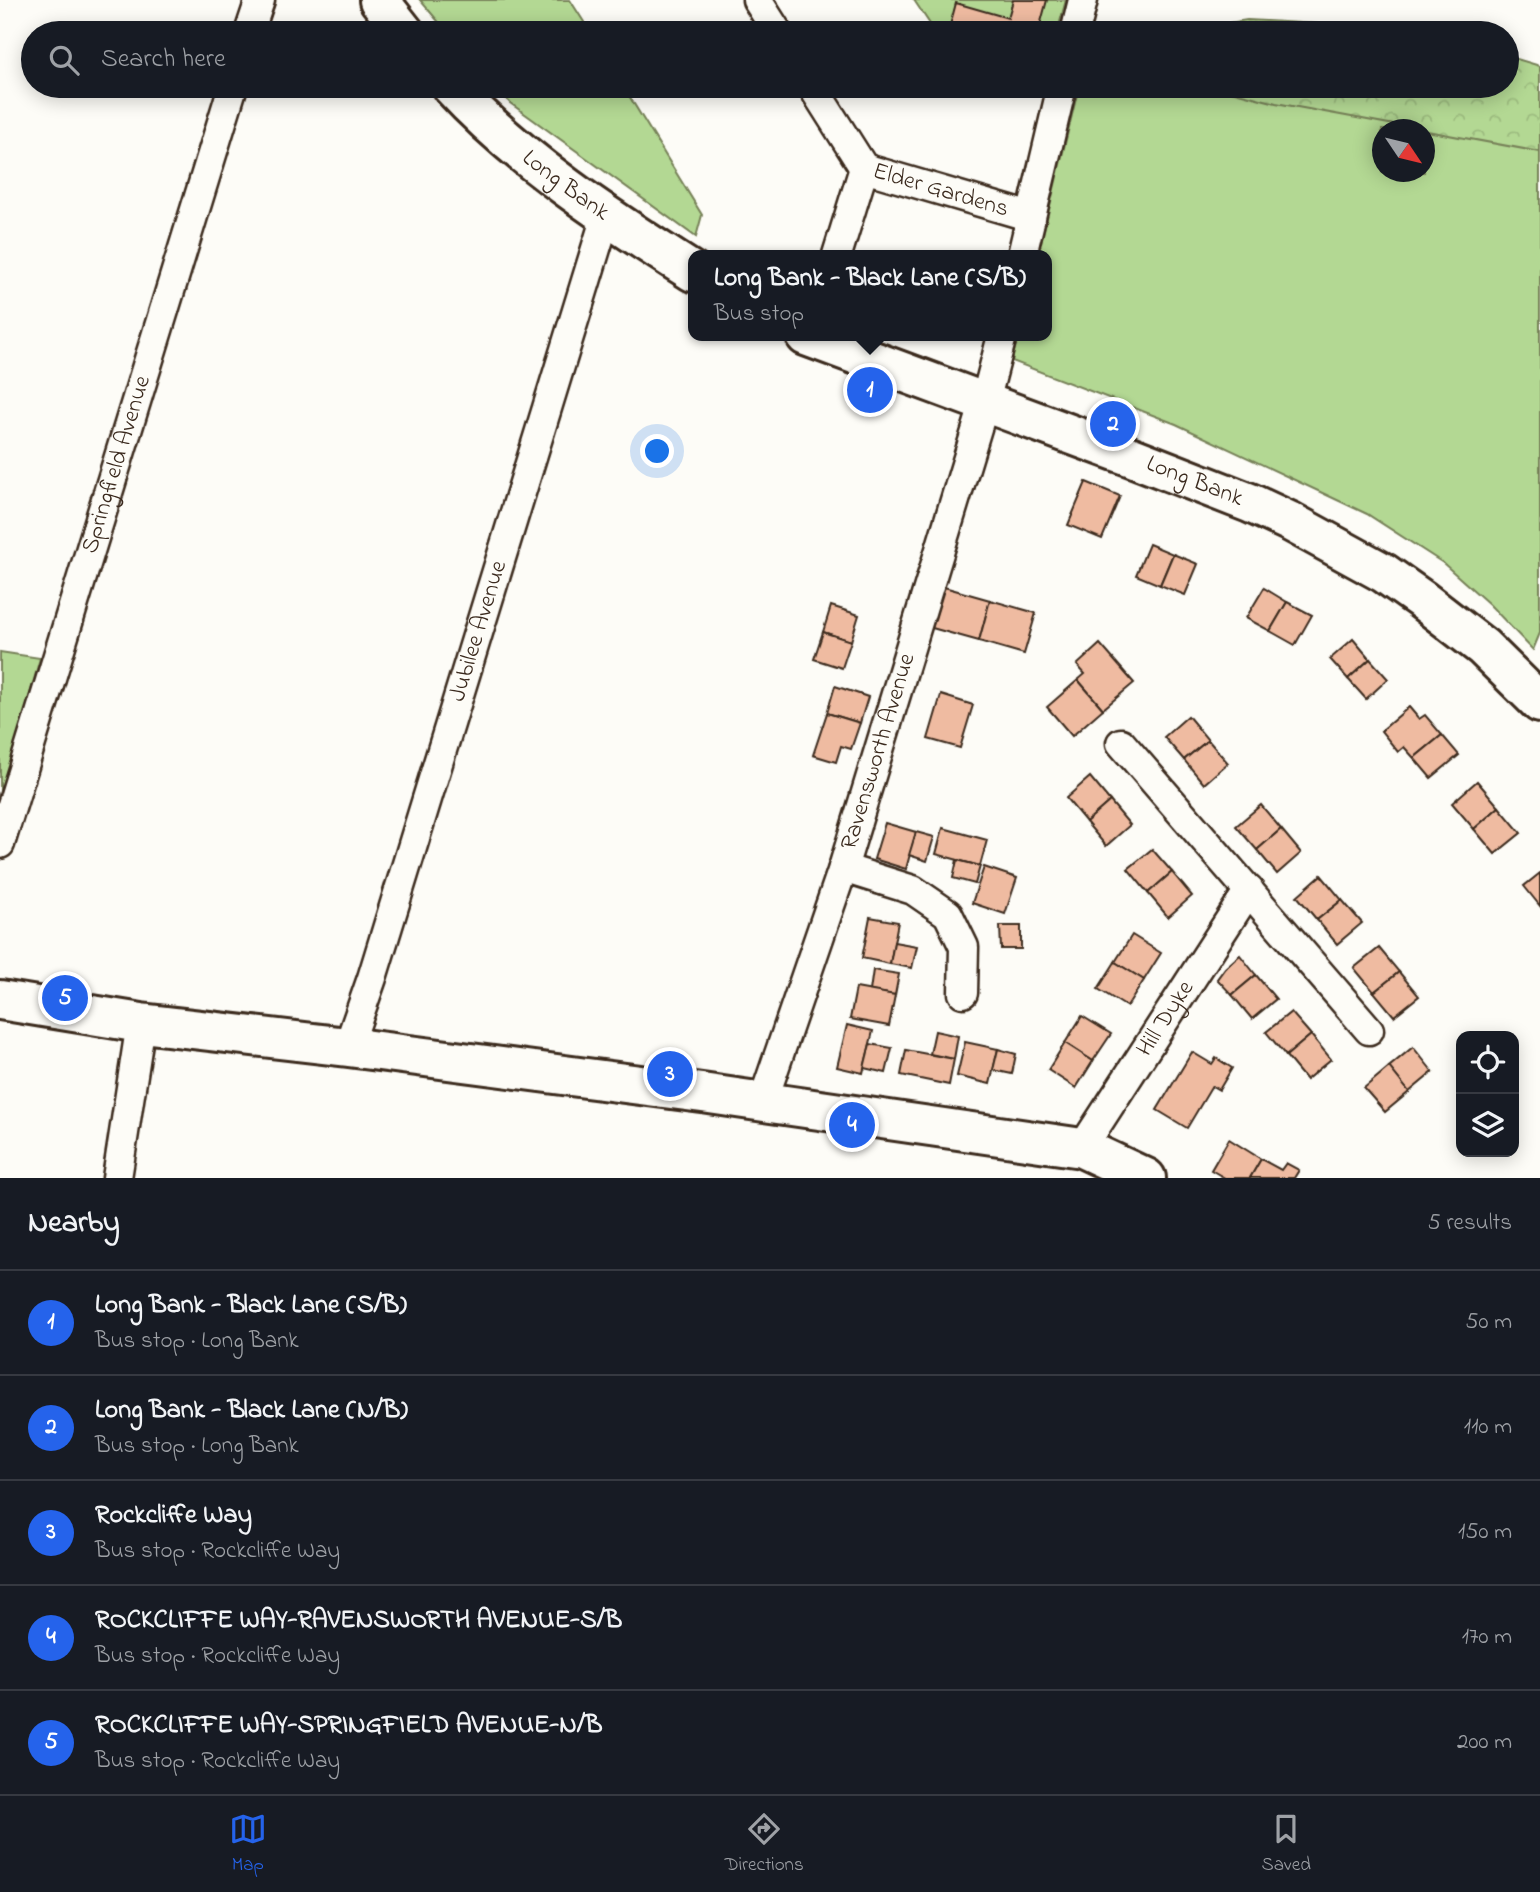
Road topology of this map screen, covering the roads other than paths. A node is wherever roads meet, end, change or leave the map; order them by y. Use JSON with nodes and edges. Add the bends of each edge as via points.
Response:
{"nodes":[{"id":1,"x":260,"y":0,"type":"edge"},
{"id":2,"x":379,"y":0,"type":"edge"},
{"id":3,"x":757,"y":0,"type":"edge"},
{"id":4,"x":1083,"y":0,"type":"edge"},
{"id":5,"x":253,"y":21,"type":"edge"},
{"id":6,"x":396,"y":21,"type":"edge"},
{"id":7,"x":770,"y":21,"type":"edge"},
{"id":8,"x":1078,"y":21,"type":"edge"},
{"id":9,"x":229,"y":98,"type":"edge"},
{"id":10,"x":462,"y":98,"type":"edge"},
{"id":11,"x":820,"y":98,"type":"edge"},
{"id":12,"x":1059,"y":98,"type":"edge"},
{"id":13,"x":864,"y":168,"type":"junction"},
{"id":14,"x":606,"y":216,"type":"junction"},
{"id":15,"x":1031,"y":217,"type":"junction"},
{"id":16,"x":839,"y":250,"type":"edge"},
{"id":17,"x":1023,"y":250,"type":"edge"},
{"id":18,"x":688,"y":269,"type":"edge"},
{"id":19,"x":821,"y":341,"type":"edge"},
{"id":20,"x":1001,"y":341,"type":"edge"},
{"id":21,"x":985,"y":402,"type":"junction"},
{"id":22,"x":1540,"y":703,"type":"edge"},
{"id":23,"x":1121,"y":743,"type":"dead end"},
{"id":24,"x":0,"y":844,"type":"edge"},
{"id":25,"x":843,"y":868,"type":"junction"},
{"id":26,"x":1249,"y":890,"type":"junction"},
{"id":27,"x":963,"y":993,"type":"dead end"},
{"id":28,"x":0,"y":1000,"type":"edge"},
{"id":29,"x":141,"y":1023,"type":"junction"},
{"id":30,"x":1368,"y":1030,"type":"dead end"},
{"id":31,"x":348,"y":1047,"type":"junction"},
{"id":32,"x":763,"y":1101,"type":"junction"},
{"id":33,"x":1082,"y":1148,"type":"junction"},
{"id":34,"x":117,"y":1178,"type":"edge"},
{"id":35,"x":1146,"y":1178,"type":"edge"}],
"edges":[{"from":1,"to":5,"type":"street"},
{"from":2,"to":6,"type":"main road"},
{"from":3,"to":7,"type":"street"},
{"from":4,"to":8,"type":"street"},
{"from":9,"to":24,"type":"street","name":"Springfield Avenue"},
{"from":10,"to":14,"type":"main road","name":"Long Bank"},
{"from":11,"to":13,"type":"street","name":"Elder Gardens"},
{"from":12,"to":15,"type":"street"},
{"from":13,"to":15,"type":"street","name":"Elder Gardens"},
{"from":13,"to":16,"type":"street"},
{"from":14,"to":18,"type":"main road","name":"Long Bank"},
{"from":14,"to":31,"type":"street","name":"Jubilee Avenue"},
{"from":15,"to":17,"type":"street"},
{"from":19,"to":21,"type":"main road","name":"Long Bank"},
{"from":20,"to":21,"type":"street","name":"Ravensworth Avenue"},
{"from":21,"to":22,"type":"main road","name":"Long Bank","via":[[1291,522],[1421,598],[1483,647]]},
{"from":21,"to":25,"type":"street","name":"Ravensworth Avenue"},
{"from":23,"to":26,"type":"street"},
{"from":25,"to":27,"type":"street","via":[[914,890],[948,914],[964,947]]},
{"from":25,"to":32,"type":"street","name":"Ravensworth Avenue"},
{"from":26,"to":30,"type":"street"},
{"from":26,"to":33,"type":"street","name":"Hill Dyke"},
{"from":28,"to":29,"type":"main road"},
{"from":29,"to":31,"type":"main road"},
{"from":29,"to":34,"type":"street"},
{"from":31,"to":32,"type":"main road"},
{"from":32,"to":33,"type":"main road"},
{"from":33,"to":35,"type":"main road"}]}
